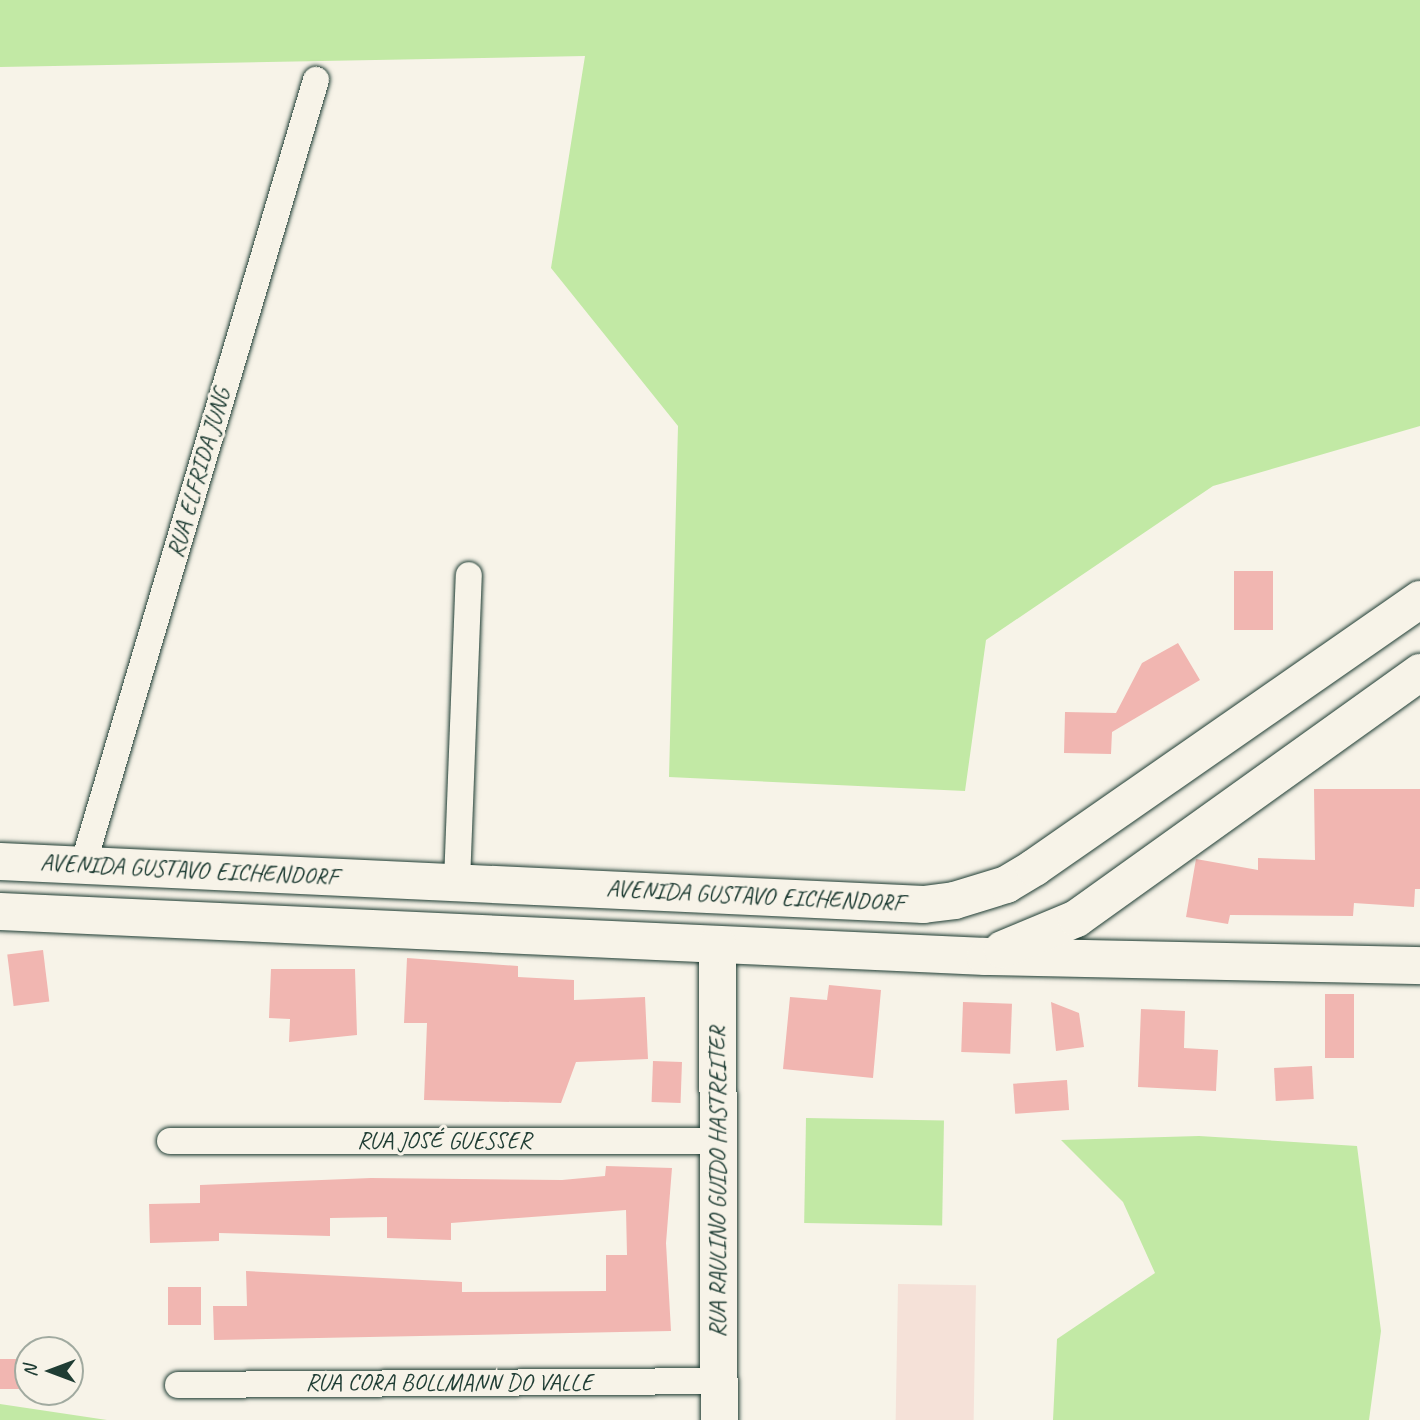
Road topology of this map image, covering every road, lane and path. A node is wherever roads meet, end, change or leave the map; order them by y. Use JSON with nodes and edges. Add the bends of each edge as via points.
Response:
{"nodes":[{"id":1,"x":316,"y":80,"type":"dead end"},
{"id":2,"x":469,"y":575,"type":"dead end"},
{"id":3,"x":1420,"y":599,"type":"edge"},
{"id":4,"x":1420,"y":671,"type":"edge"},
{"id":5,"x":0,"y":861,"type":"edge"},
{"id":6,"x":83,"y":865,"type":"junction"},
{"id":7,"x":183,"y":870,"type":"junction"},
{"id":8,"x":457,"y":882,"type":"junction"},
{"id":9,"x":0,"y":911,"type":"edge"},
{"id":10,"x":181,"y":919,"type":"junction"},
{"id":11,"x":717,"y":944,"type":"junction"},
{"id":12,"x":985,"y":956,"type":"junction"},
{"id":13,"x":1420,"y":965,"type":"edge"},
{"id":14,"x":170,"y":1140,"type":"dead end"},
{"id":15,"x":718,"y":1141,"type":"junction"},
{"id":16,"x":719,"y":1381,"type":"junction"},
{"id":17,"x":178,"y":1385,"type":"dead end"},
{"id":18,"x":719,"y":1420,"type":"edge"}],
"edges":[{"from":1,"to":6,"type":"street","name":"RUA ELFRIDA JUNG"},
{"from":2,"to":8,"type":"street"},
{"from":3,"to":8,"type":"street","name":"AVENIDA GUSTAVO EICHENDORF","via":[[1034,867],[979,895],[923,904]]},
{"from":4,"to":12,"type":"street","name":"AVENIDA GUSTAVO EICHENDORF","via":[[1076,918]]},
{"from":5,"to":6,"type":"street","name":"AVENIDA GUSTAVO EICHENDORF"},
{"from":6,"to":7,"type":"street","name":"AVENIDA GUSTAVO EICHENDORF"},
{"from":7,"to":8,"type":"street","name":"AVENIDA GUSTAVO EICHENDORF"},
{"from":7,"to":10,"type":"street"},
{"from":9,"to":10,"type":"street","name":"AVENIDA GUSTAVO EICHENDORF"},
{"from":10,"to":11,"type":"street","name":"AVENIDA GUSTAVO EICHENDORF"},
{"from":11,"to":12,"type":"street","name":"AVENIDA GUSTAVO EICHENDORF"},
{"from":11,"to":15,"type":"street","name":"RUA RAULINO GUIDO HASTREITER"},
{"from":12,"to":13,"type":"street"},
{"from":14,"to":15,"type":"street","name":"RUA JOSÉ GUESSER"},
{"from":15,"to":16,"type":"street","name":"RUA RAULINO GUIDO HASTREITER"},
{"from":16,"to":17,"type":"street","name":"RUA CORA BOLLMANN DO VALLE"},
{"from":16,"to":18,"type":"street","name":"RUA RAULINO GUIDO HASTREITER"}]}
